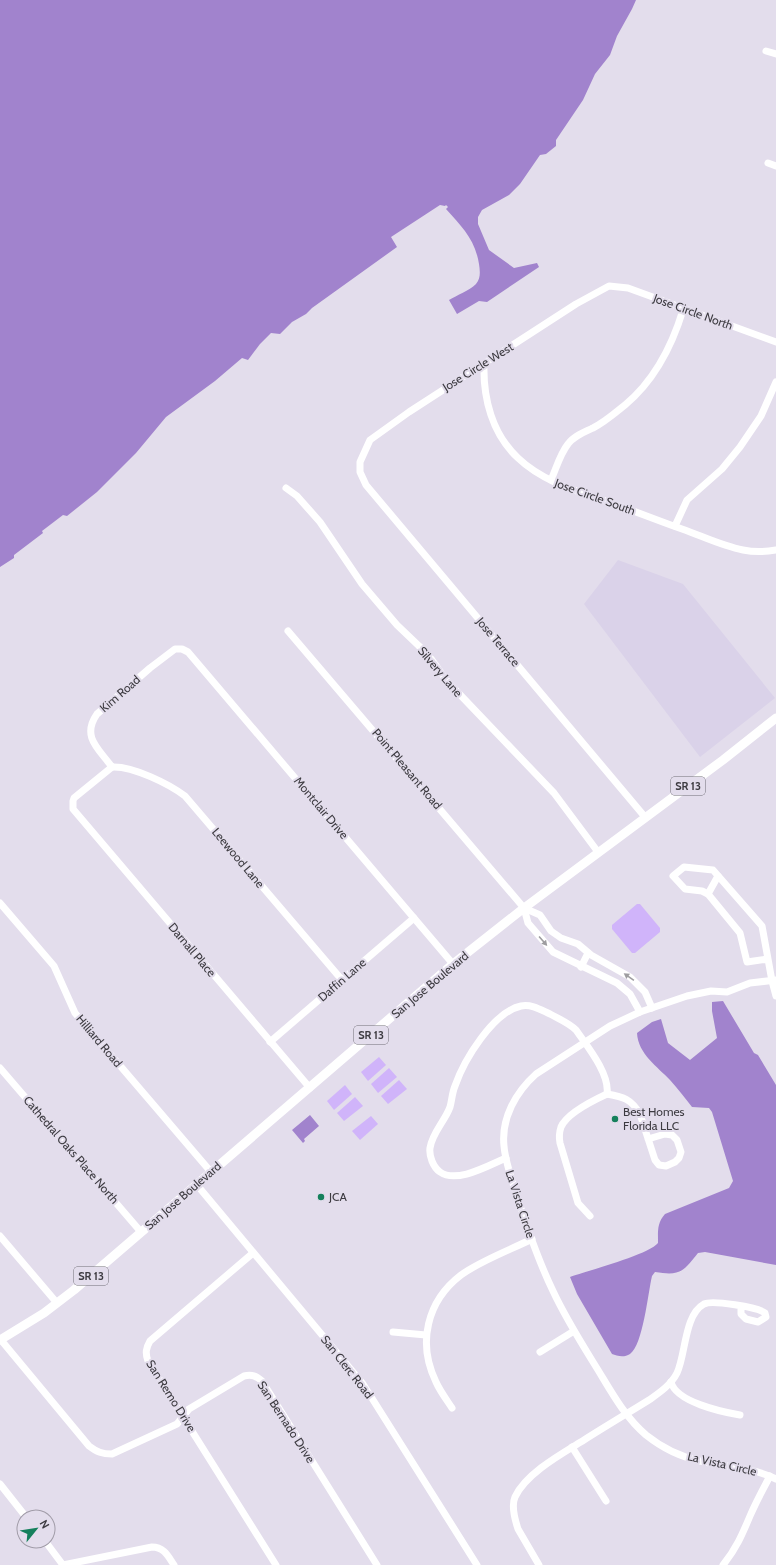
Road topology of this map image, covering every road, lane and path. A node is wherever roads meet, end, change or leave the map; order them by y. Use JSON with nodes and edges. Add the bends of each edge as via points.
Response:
{"nodes":[{"id":1,"x":766,"y":51,"type":"dead end"},
{"id":2,"x":776,"y":54,"type":"edge"},
{"id":3,"x":768,"y":163,"type":"dead end"},
{"id":4,"x":776,"y":166,"type":"edge"},
{"id":5,"x":609,"y":286,"type":"joint"},
{"id":6,"x":684,"y":310,"type":"junction"},
{"id":7,"x":776,"y":342,"type":"edge"},
{"id":8,"x":484,"y":364,"type":"junction"},
{"id":9,"x":776,"y":382,"type":"edge"},
{"id":10,"x":360,"y":462,"type":"joint"},
{"id":11,"x":551,"y":480,"type":"junction"},
{"id":12,"x":286,"y":488,"type":"dead end"},
{"id":13,"x":674,"y":526,"type":"junction"},
{"id":14,"x":776,"y":550,"type":"edge"},
{"id":15,"x":288,"y":630,"type":"dead end"},
{"id":16,"x":188,"y":652,"type":"joint"},
{"id":17,"x":776,"y":718,"type":"edge"},
{"id":18,"x":112,"y":767,"type":"junction"},
{"id":19,"x":645,"y":818,"type":"junction"},
{"id":20,"x":598,"y":852,"type":"junction"},
{"id":21,"x":718,"y":876,"type":"junction"},
{"id":22,"x":708,"y":894,"type":"junction"},
{"id":23,"x":0,"y":902,"type":"edge"},
{"id":24,"x":524,"y":908,"type":"junction"},
{"id":25,"x":414,"y":918,"type":"junction"},
{"id":26,"x":588,"y":953,"type":"junction"},
{"id":27,"x":768,"y":959,"type":"junction"},
{"id":28,"x":454,"y":964,"type":"junction"},
{"id":29,"x":581,"y":967,"type":"junction"},
{"id":30,"x":617,"y":971,"type":"junction"},
{"id":31,"x":342,"y":980,"type":"junction"},
{"id":32,"x":612,"y":980,"type":"junction"},
{"id":33,"x":774,"y":980,"type":"edge"},
{"id":34,"x":776,"y":996,"type":"edge"},
{"id":35,"x":652,"y":1008,"type":"junction"},
{"id":36,"x":640,"y":1012,"type":"junction"},
{"id":37,"x":270,"y":1042,"type":"junction"},
{"id":38,"x":584,"y":1042,"type":"junction"},
{"id":39,"x":0,"y":1068,"type":"edge"},
{"id":40,"x":310,"y":1088,"type":"junction"},
{"id":41,"x":607,"y":1094,"type":"junction"},
{"id":42,"x":648,"y":1140,"type":"junction"},
{"id":43,"x":506,"y":1158,"type":"junction"},
{"id":44,"x":211,"y":1172,"type":"junction"},
{"id":45,"x":197,"y":1185,"type":"junction"},
{"id":46,"x":590,"y":1216,"type":"dead end"},
{"id":47,"x":141,"y":1232,"type":"junction"},
{"id":48,"x":0,"y":1236,"type":"edge"},
{"id":49,"x":532,"y":1240,"type":"junction"},
{"id":50,"x":253,"y":1253,"type":"junction"},
{"id":51,"x":57,"y":1303,"type":"junction"},
{"id":52,"x":741,"y":1306,"type":"dead end"},
{"id":53,"x":574,"y":1331,"type":"junction"},
{"id":54,"x":393,"y":1332,"type":"dead end"},
{"id":55,"x":426,"y":1335,"type":"junction"},
{"id":56,"x":0,"y":1340,"type":"edge"},
{"id":57,"x":540,"y":1352,"type":"dead end"},
{"id":58,"x":671,"y":1382,"type":"junction"},
{"id":59,"x":452,"y":1408,"type":"dead end"},
{"id":60,"x":626,"y":1414,"type":"junction"},
{"id":61,"x":740,"y":1415,"type":"dead end"},
{"id":62,"x":183,"y":1417,"type":"junction"},
{"id":63,"x":572,"y":1447,"type":"junction"},
{"id":64,"x":773,"y":1478,"type":"edge"},
{"id":65,"x":0,"y":1484,"type":"edge"},
{"id":66,"x":606,"y":1501,"type":"dead end"},
{"id":67,"x":20,"y":1509,"type":"edge"},
{"id":68,"x":50,"y":1549,"type":"edge"},
{"id":69,"x":63,"y":1565,"type":"edge"},
{"id":70,"x":174,"y":1565,"type":"edge"},
{"id":71,"x":276,"y":1565,"type":"edge"},
{"id":72,"x":377,"y":1565,"type":"edge"},
{"id":73,"x":477,"y":1565,"type":"edge"},
{"id":74,"x":539,"y":1565,"type":"edge"},
{"id":75,"x":723,"y":1565,"type":"edge"}],
"edges":[{"from":1,"to":2,"type":"street"},
{"from":3,"to":4,"type":"street"},
{"from":5,"to":6,"type":"street","name":"Jose Circle North","via":[[628,288]]},
{"from":5,"to":8,"type":"street","name":"Jose Circle West","via":[[576,304]]},
{"from":6,"to":7,"type":"street","name":"Jose Circle North"},
{"from":6,"to":11,"type":"street","via":[[675,335],[652,376],[641,390],[608,419],[580,434],[567,445]]},
{"from":8,"to":10,"type":"street","name":"Jose Circle West","via":[[408,412],[370,440]]},
{"from":8,"to":11,"type":"street","name":"Jose Circle South","via":[[485,393],[490,415],[498,430],[518,458],[535,472]]},
{"from":9,"to":13,"type":"street","via":[[761,416],[740,447],[722,469],[687,500]]},
{"from":10,"to":19,"type":"street","name":"Jose Terrace","via":[[360,472],[366,485]]},
{"from":11,"to":13,"type":"street","name":"Jose Circle South"},
{"from":12,"to":20,"type":"street","name":"Silvery Lane","via":[[297,496],[320,522],[362,584],[397,626],[419,646],[447,682],[554,793]]},
{"from":13,"to":14,"type":"street","name":"Jose Circle South","via":[[743,550]]},
{"from":15,"to":24,"type":"street","name":"Point Pleasant Road"},
{"from":16,"to":18,"type":"street","name":"Kim Road","via":[[175,649],[97,714],[90,727],[91,738]]},
{"from":16,"to":25,"type":"street","name":"Montclair Drive"},
{"from":17,"to":19,"type":"main road","name":"San Jose Boulevard","number":"SR 13"},
{"from":18,"to":31,"type":"street","name":"Leewood Lane","via":[[151,778],[184,796]]},
{"from":18,"to":37,"type":"street","name":"Darnall Place","via":[[74,798],[73,809]]},
{"from":19,"to":20,"type":"main road","name":"San Jose Boulevard","number":"SR 13"},
{"from":20,"to":24,"type":"main road","name":"San Jose Boulevard","number":"SR 13"},
{"from":21,"to":22,"type":"street"},
{"from":21,"to":22,"type":"street","via":[[713,870],[684,867],[673,876],[685,889]]},
{"from":21,"to":27,"type":"street","via":[[762,926]]},
{"from":22,"to":27,"type":"street","via":[[740,933],[747,962]]},
{"from":23,"to":44,"type":"street","name":"Hilliard Road","via":[[54,966],[75,1013]]},
{"from":24,"to":26,"type":"street","name":"Point Pleasant Road","via":[[540,916],[551,931],[578,944]]},
{"from":24,"to":28,"type":"main road","name":"San Jose Boulevard","number":"SR 13"},
{"from":24,"to":29,"type":"street","name":"Point Pleasant Road","one_way":true,"via":[[528,923],[553,952]]},
{"from":25,"to":28,"type":"street","name":"Montclair Drive"},
{"from":25,"to":31,"type":"street","name":"Daffin Lane"},
{"from":26,"to":29,"type":"street"},
{"from":26,"to":30,"type":"street","name":"Point Pleasant Road"},
{"from":27,"to":33,"type":"street"},
{"from":28,"to":40,"type":"main road","name":"San Jose Boulevard","number":"SR 13"},
{"from":29,"to":32,"type":"street","name":"Point Pleasant Road"},
{"from":30,"to":32,"type":"street"},
{"from":35,"to":30,"type":"street","name":"Point Pleasant Road","one_way":true,"via":[[640,985]]},
{"from":31,"to":37,"type":"street","name":"Daffin Lane"},
{"from":32,"to":36,"type":"street","name":"Point Pleasant Road","via":[[630,994]]},
{"from":33,"to":34,"type":"street"},
{"from":33,"to":35,"type":"street","name":"La Vista Circle","via":[[750,983],[727,992],[711,991],[687,996]]},
{"from":35,"to":36,"type":"street","name":"La Vista Circle"},
{"from":36,"to":38,"type":"street","name":"La Vista Circle"},
{"from":37,"to":40,"type":"street","name":"Darnall Place"},
{"from":38,"to":41,"type":"street","via":[[605,1076]]},
{"from":38,"to":43,"type":"street","name":"La Vista Circle","via":[[536,1074],[526,1082],[516,1096],[505,1125]]},
{"from":38,"to":43,"type":"street","via":[[572,1025],[537,1008],[522,1006],[506,1013],[473,1050],[455,1085],[451,1105],[430,1147],[432,1161],[440,1172],[460,1176]]},
{"from":39,"to":47,"type":"street","name":"Cathedral Oaks Place North"},
{"from":40,"to":44,"type":"main road","name":"San Jose Boulevard","number":"SR 13"},
{"from":41,"to":42,"type":"street","via":[[624,1097],[630,1101],[640,1114]]},
{"from":41,"to":46,"type":"street","via":[[565,1120],[559,1136],[578,1202]]},
{"from":42,"to":42,"type":"street","via":[[659,1165],[666,1166],[680,1158],[677,1140],[672,1135],[666,1134]]},
{"from":43,"to":49,"type":"street","name":"La Vista Circle"},
{"from":44,"to":45,"type":"main road","name":"San Jose Boulevard","number":"SR 13"},
{"from":45,"to":47,"type":"main road","name":"San Jose Boulevard","number":"SR 13"},
{"from":45,"to":50,"type":"street","name":"San Clerc Road"},
{"from":47,"to":51,"type":"main road","name":"San Jose Boulevard","number":"SR 13"},
{"from":48,"to":51,"type":"street"},
{"from":49,"to":53,"type":"street","name":"La Vista Circle","via":[[553,1291]]},
{"from":49,"to":55,"type":"street","via":[[472,1269],[451,1284],[435,1306]]},
{"from":50,"to":62,"type":"street","name":"San Remo Drive","via":[[150,1341],[147,1347],[148,1361]]},
{"from":50,"to":73,"type":"street","name":"San Clerc Road","via":[[363,1384]]},
{"from":51,"to":56,"type":"main road","name":"San Jose Boulevard","number":"SR 13"},
{"from":52,"to":58,"type":"street","via":[[710,1302],[697,1309],[691,1319],[680,1365]]},
{"from":53,"to":57,"type":"street"},
{"from":53,"to":60,"type":"street","name":"La Vista Circle"},
{"from":54,"to":55,"type":"street"},
{"from":55,"to":59,"type":"street","via":[[427,1354],[433,1375]]},
{"from":56,"to":62,"type":"street","name":"San Bernado Drive","via":[[96,1452],[112,1454],[178,1424]]},
{"from":58,"to":60,"type":"street"},
{"from":58,"to":61,"type":"street","via":[[672,1387],[678,1392],[700,1406]]},
{"from":60,"to":63,"type":"street"},
{"from":60,"to":64,"type":"street","name":"La Vista Circle","via":[[654,1440],[684,1456],[754,1471]]},
{"from":62,"to":71,"type":"street","name":"San Remo Drive"},
{"from":62,"to":72,"type":"street","name":"San Bernado Drive","via":[[189,1410],[244,1376],[257,1377],[262,1381]]},
{"from":63,"to":66,"type":"street"},
{"from":63,"to":74,"type":"street","via":[[526,1481],[515,1498],[514,1513],[518,1529]]},
{"from":64,"to":75,"type":"street","via":[[735,1549]]},
{"from":65,"to":67,"type":"street"},
{"from":68,"to":69,"type":"street"},
{"from":69,"to":70,"type":"street","via":[[152,1547],[161,1548],[166,1552]]}]}
